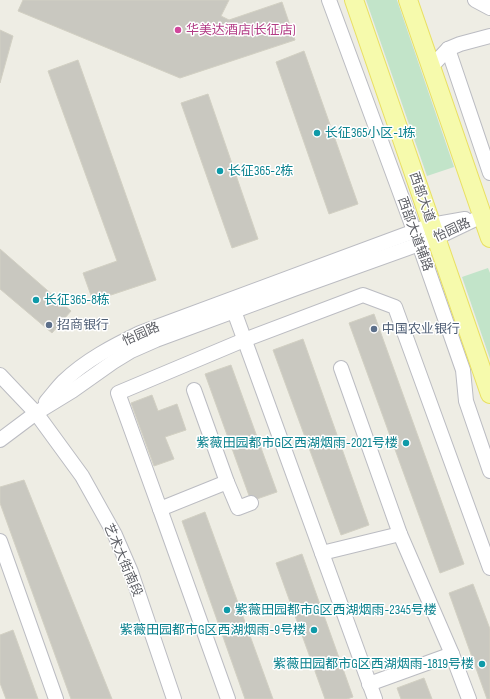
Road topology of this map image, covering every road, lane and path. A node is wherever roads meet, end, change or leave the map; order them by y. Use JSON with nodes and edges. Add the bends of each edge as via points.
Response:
{"nodes":[{"id":1,"x":329,"y":0,"type":"edge"},
{"id":2,"x":354,"y":0,"type":"edge"},
{"id":3,"x":408,"y":0,"type":"edge"},
{"id":4,"x":475,"y":0,"type":"edge"},
{"id":5,"x":490,"y":8,"type":"edge"},
{"id":6,"x":490,"y":36,"type":"edge"},
{"id":7,"x":448,"y":49,"type":"junction"},
{"id":8,"x":431,"y":67,"type":"junction"},
{"id":9,"x":490,"y":173,"type":"edge"},
{"id":10,"x":486,"y":217,"type":"edge"},
{"id":11,"x":434,"y":232,"type":"junction"},
{"id":12,"x":417,"y":238,"type":"junction"},
{"id":13,"x":490,"y":238,"type":"edge"},
{"id":14,"x":234,"y":311,"type":"junction"},
{"id":15,"x":244,"y":340,"type":"junction"},
{"id":16,"x":341,"y":368,"type":"dead end"},
{"id":17,"x":0,"y":376,"type":"edge"},
{"id":18,"x":194,"y":390,"type":"dead end"},
{"id":19,"x":490,"y":394,"type":"edge"},
{"id":20,"x":36,"y":413,"type":"junction"},
{"id":21,"x":0,"y":440,"type":"edge"},
{"id":22,"x":490,"y":471,"type":"edge"},
{"id":23,"x":227,"y":482,"type":"junction"},
{"id":24,"x":251,"y":503,"type":"dead end"},
{"id":25,"x":160,"y":509,"type":"junction"},
{"id":26,"x":400,"y":534,"type":"junction"},
{"id":27,"x":0,"y":541,"type":"edge"},
{"id":28,"x":322,"y":553,"type":"junction"},
{"id":29,"x":490,"y":568,"type":"edge"},
{"id":30,"x":452,"y":654,"type":"junction"},
{"id":31,"x":369,"y":684,"type":"junction"},
{"id":32,"x":56,"y":699,"type":"edge"},
{"id":33,"x":174,"y":699,"type":"edge"},
{"id":34,"x":228,"y":699,"type":"edge"},
{"id":35,"x":375,"y":699,"type":"edge"},
{"id":36,"x":469,"y":699,"type":"edge"}],
"edges":[{"from":1,"to":12,"type":"street","name":"西部大道辅路"},
{"from":2,"to":11,"type":"main road","name":"西部大道"},
{"from":3,"to":8,"type":"main road"},
{"from":4,"to":5,"type":"street"},
{"from":6,"to":7,"type":"street"},
{"from":7,"to":8,"type":"street"},
{"from":7,"to":9,"type":"street"},
{"from":8,"to":10,"type":"main road"},
{"from":10,"to":11,"type":"street","name":"怡园路"},
{"from":10,"to":13,"type":"main road"},
{"from":11,"to":12,"type":"street","name":"怡园路"},
{"from":11,"to":19,"type":"main road","name":"西部大道"},
{"from":12,"to":14,"type":"street","name":"怡园路"},
{"from":12,"to":20,"type":"street","name":"怡园路","via":[[140,333],[91,360],[64,381]]},
{"from":12,"to":22,"type":"street","name":"西部大道辅路","via":[[463,370],[466,401]]},
{"from":14,"to":15,"type":"street"},
{"from":14,"to":20,"type":"street","name":"怡园路","via":[[131,351],[72,392]]},
{"from":15,"to":25,"type":"street","via":[[118,393]]},
{"from":15,"to":28,"type":"street"},
{"from":15,"to":29,"type":"street","via":[[363,295],[396,307]]},
{"from":16,"to":26,"type":"street"},
{"from":17,"to":20,"type":"street","name":"艺术大街南段"},
{"from":18,"to":23,"type":"street"},
{"from":20,"to":21,"type":"street","name":"怡园路"},
{"from":20,"to":33,"type":"street","name":"艺术大街南段","via":[[82,476],[115,535],[131,572]]},
{"from":23,"to":24,"type":"street","via":[[238,508]]},
{"from":23,"to":25,"type":"street"},
{"from":25,"to":34,"type":"street"},
{"from":26,"to":28,"type":"street"},
{"from":26,"to":30,"type":"street"},
{"from":27,"to":32,"type":"street"},
{"from":28,"to":31,"type":"street"},
{"from":30,"to":31,"type":"street"},
{"from":30,"to":36,"type":"street"},
{"from":31,"to":35,"type":"street"}]}
